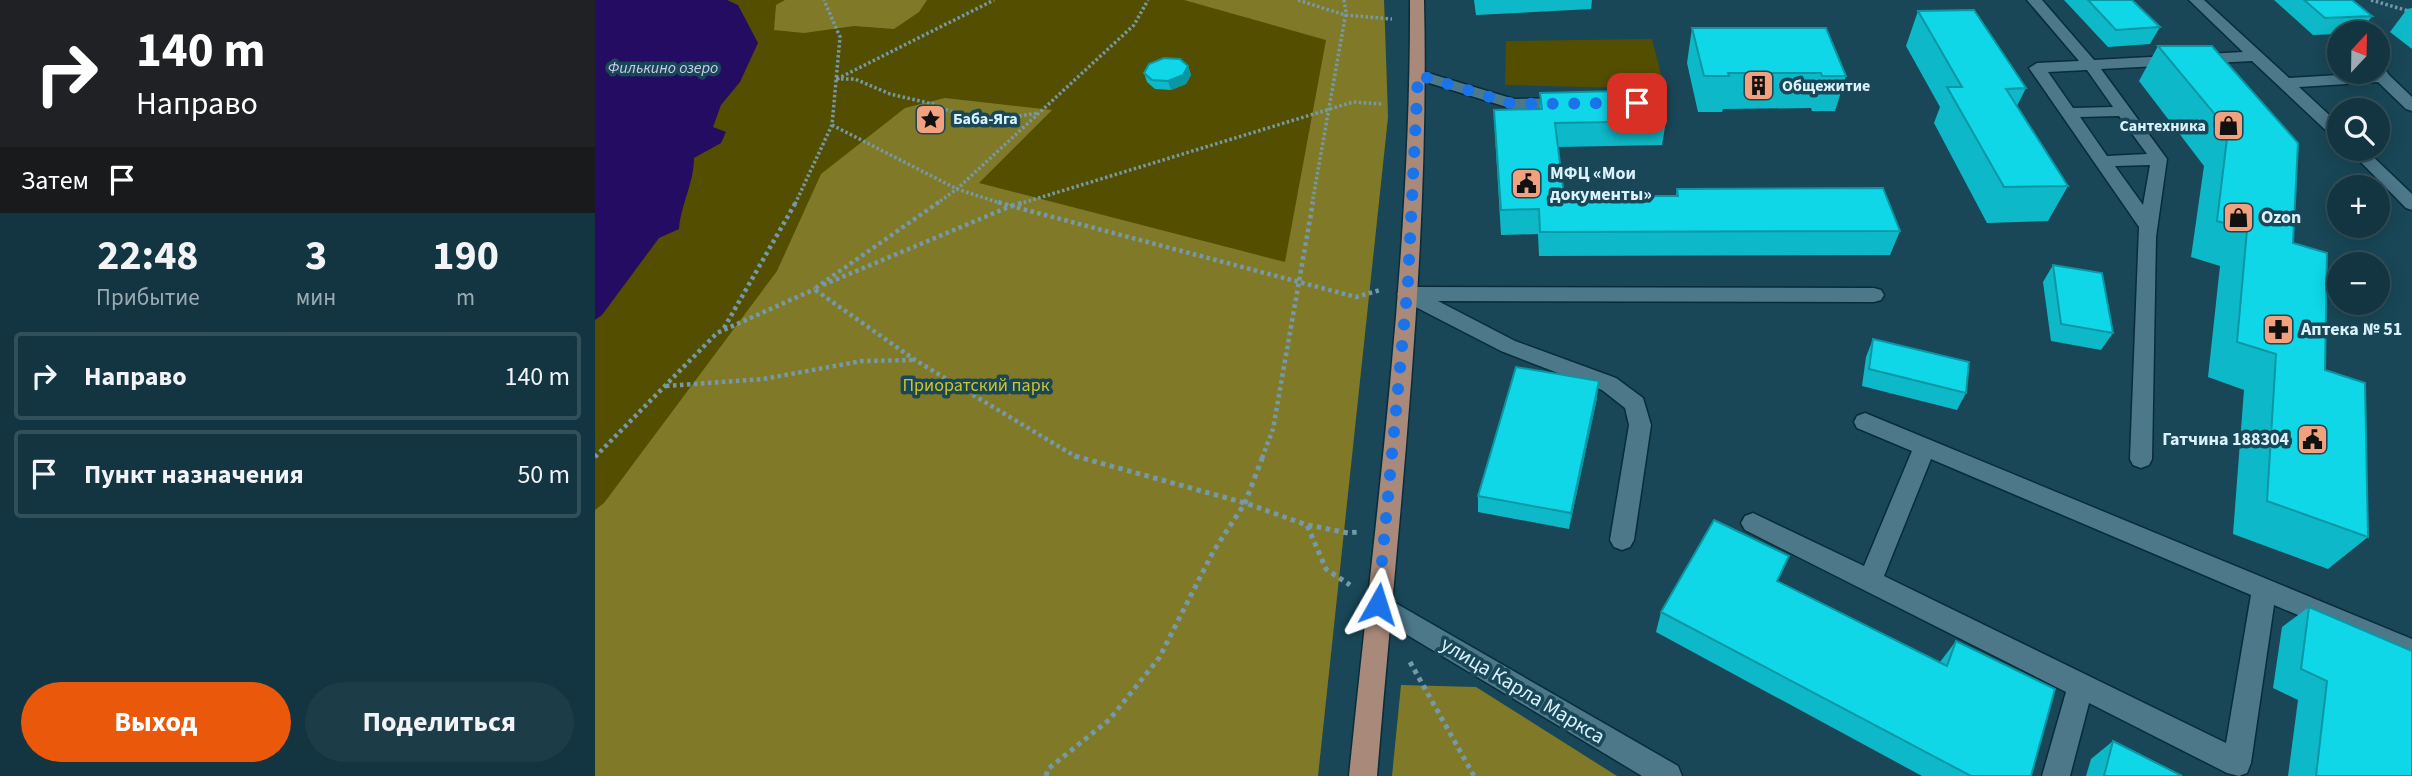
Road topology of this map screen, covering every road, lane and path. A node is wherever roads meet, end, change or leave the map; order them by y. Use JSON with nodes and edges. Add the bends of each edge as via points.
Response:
{"nodes":[{"id":1,"x":824,"y":0,"type":"edge"},
{"id":2,"x":993,"y":0,"type":"edge"},
{"id":3,"x":1148,"y":0,"type":"edge"},
{"id":4,"x":1297,"y":0,"type":"edge"},
{"id":5,"x":1344,"y":0,"type":"edge"},
{"id":6,"x":1417,"y":0,"type":"edge"},
{"id":7,"x":2033,"y":0,"type":"edge"},
{"id":8,"x":2196,"y":0,"type":"edge"},
{"id":9,"x":2371,"y":0,"type":"edge"},
{"id":10,"x":2412,"y":12,"type":"edge"},
{"id":11,"x":1345,"y":15,"type":"junction"},
{"id":12,"x":1419,"y":21,"type":"junction"},
{"id":13,"x":2256,"y":56,"type":"junction"},
{"id":14,"x":2092,"y":67,"type":"junction"},
{"id":15,"x":1418,"y":75,"type":"junction"},
{"id":16,"x":836,"y":79,"type":"junction"},
{"id":17,"x":2327,"y":79,"type":"edge"},
{"id":18,"x":2286,"y":83,"type":"junction"},
{"id":19,"x":2391,"y":84,"type":"edge"},
{"id":20,"x":1580,"y":103,"type":"edge"},
{"id":21,"x":1383,"y":104,"type":"dead end"},
{"id":22,"x":2412,"y":106,"type":"edge"},
{"id":23,"x":1331,"y":108,"type":"junction"},
{"id":24,"x":2125,"y":111,"type":"junction"},
{"id":25,"x":1039,"y":113,"type":"junction"},
{"id":26,"x":2068,"y":113,"type":"junction"},
{"id":27,"x":2327,"y":122,"type":"edge"},
{"id":28,"x":832,"y":125,"type":"junction"},
{"id":29,"x":2159,"y":159,"type":"junction"},
{"id":30,"x":2102,"y":161,"type":"junction"},
{"id":31,"x":2368,"y":161,"type":"edge"},
{"id":32,"x":957,"y":189,"type":"junction"},
{"id":33,"x":2412,"y":204,"type":"edge"},
{"id":34,"x":1011,"y":205,"type":"junction"},
{"id":35,"x":2149,"y":227,"type":"junction"},
{"id":36,"x":1299,"y":283,"type":"junction"},
{"id":37,"x":1408,"y":288,"type":"junction"},
{"id":38,"x":814,"y":289,"type":"junction"},
{"id":39,"x":1874,"y":295,"type":"dead end"},
{"id":40,"x":723,"y":329,"type":"junction"},
{"id":41,"x":915,"y":360,"type":"junction"},
{"id":42,"x":666,"y":386,"type":"junction"},
{"id":43,"x":1865,"y":422,"type":"dead end"},
{"id":44,"x":1924,"y":448,"type":"junction"},
{"id":45,"x":595,"y":457,"type":"edge"},
{"id":46,"x":2141,"y":459,"type":"dead end"},
{"id":47,"x":1245,"y":503,"type":"junction"},
{"id":48,"x":1753,"y":523,"type":"dead end"},
{"id":49,"x":1307,"y":525,"type":"junction"},
{"id":50,"x":1385,"y":530,"type":"junction"},
{"id":51,"x":1622,"y":540,"type":"dead end"},
{"id":52,"x":1870,"y":581,"type":"junction"},
{"id":53,"x":2264,"y":589,"type":"junction"},
{"id":54,"x":1378,"y":604,"type":"junction"},
{"id":55,"x":1404,"y":650,"type":"dead end"},
{"id":56,"x":2412,"y":650,"type":"edge"},
{"id":57,"x":2081,"y":686,"type":"junction"},
{"id":58,"x":1046,"y":776,"type":"edge"},
{"id":59,"x":1363,"y":776,"type":"edge"},
{"id":60,"x":1474,"y":776,"type":"edge"},
{"id":61,"x":1668,"y":776,"type":"edge"},
{"id":62,"x":2056,"y":776,"type":"edge"}],
"edges":[{"from":1,"to":16,"type":"path","via":[[840,37]]},
{"from":2,"to":16,"type":"path"},
{"from":3,"to":25,"type":"path","via":[[1133,25]]},
{"from":4,"to":11,"type":"path"},
{"from":5,"to":11,"type":"path"},
{"from":6,"to":12,"type":"main road"},
{"from":7,"to":14,"type":"street"},
{"from":8,"to":13,"type":"street"},
{"from":9,"to":10,"type":"path"},
{"from":11,"to":12,"type":"path"},
{"from":11,"to":23,"type":"path"},
{"from":12,"to":15,"type":"main road"},
{"from":13,"to":14,"type":"street"},
{"from":13,"to":18,"type":"street"},
{"from":14,"to":24,"type":"street"},
{"from":14,"to":26,"type":"street","via":[[2037,68]]},
{"from":15,"to":20,"type":"street","via":[[1513,104]]},
{"from":15,"to":37,"type":"main road"},
{"from":16,"to":25,"type":"path","via":[[855,79],[957,114],[1000,119]]},
{"from":16,"to":28,"type":"path"},
{"from":17,"to":18,"type":"street"},
{"from":18,"to":27,"type":"street"},
{"from":19,"to":22,"type":"street"},
{"from":21,"to":23,"type":"path","via":[[1353,102]]},
{"from":23,"to":34,"type":"path"},
{"from":23,"to":36,"type":"path"},
{"from":24,"to":26,"type":"street"},
{"from":24,"to":29,"type":"street"},
{"from":25,"to":32,"type":"path"},
{"from":26,"to":30,"type":"street"},
{"from":28,"to":32,"type":"path"},
{"from":28,"to":40,"type":"path","via":[[792,211]]},
{"from":29,"to":30,"type":"street"},
{"from":29,"to":35,"type":"street"},
{"from":30,"to":35,"type":"street"},
{"from":31,"to":33,"type":"street"},
{"from":32,"to":34,"type":"path"},
{"from":32,"to":38,"type":"path"},
{"from":34,"to":36,"type":"path"},
{"from":34,"to":38,"type":"path"},
{"from":35,"to":46,"type":"street"},
{"from":36,"to":37,"type":"path","via":[[1356,297]]},
{"from":36,"to":47,"type":"path","via":[[1273,429]]},
{"from":37,"to":39,"type":"street"},
{"from":37,"to":50,"type":"main road"},
{"from":37,"to":51,"type":"street","via":[[1508,346],[1609,384],[1635,404],[1640,425]]},
{"from":38,"to":40,"type":"path"},
{"from":38,"to":41,"type":"path"},
{"from":40,"to":42,"type":"path"},
{"from":41,"to":42,"type":"path","via":[[862,361],[763,379]]},
{"from":41,"to":47,"type":"path","via":[[1078,458]]},
{"from":42,"to":45,"type":"path"},
{"from":43,"to":44,"type":"street"},
{"from":44,"to":52,"type":"street"},
{"from":44,"to":53,"type":"street"},
{"from":47,"to":49,"type":"path"},
{"from":47,"to":58,"type":"path","via":[[1213,552],[1159,658],[1109,720],[1048,769]]},
{"from":48,"to":52,"type":"street"},
{"from":49,"to":50,"type":"path","via":[[1348,533]]},
{"from":49,"to":54,"type":"path","via":[[1326,569]]},
{"from":50,"to":54,"type":"main road"},
{"from":52,"to":57,"type":"street"},
{"from":53,"to":56,"type":"street"},
{"from":53,"to":57,"type":"street","via":[[2237,763]]},
{"from":54,"to":59,"type":"main road"},
{"from":54,"to":61,"type":"street","name":"улица Карла Маркса"},
{"from":55,"to":60,"type":"path"},
{"from":57,"to":62,"type":"street"}]}
